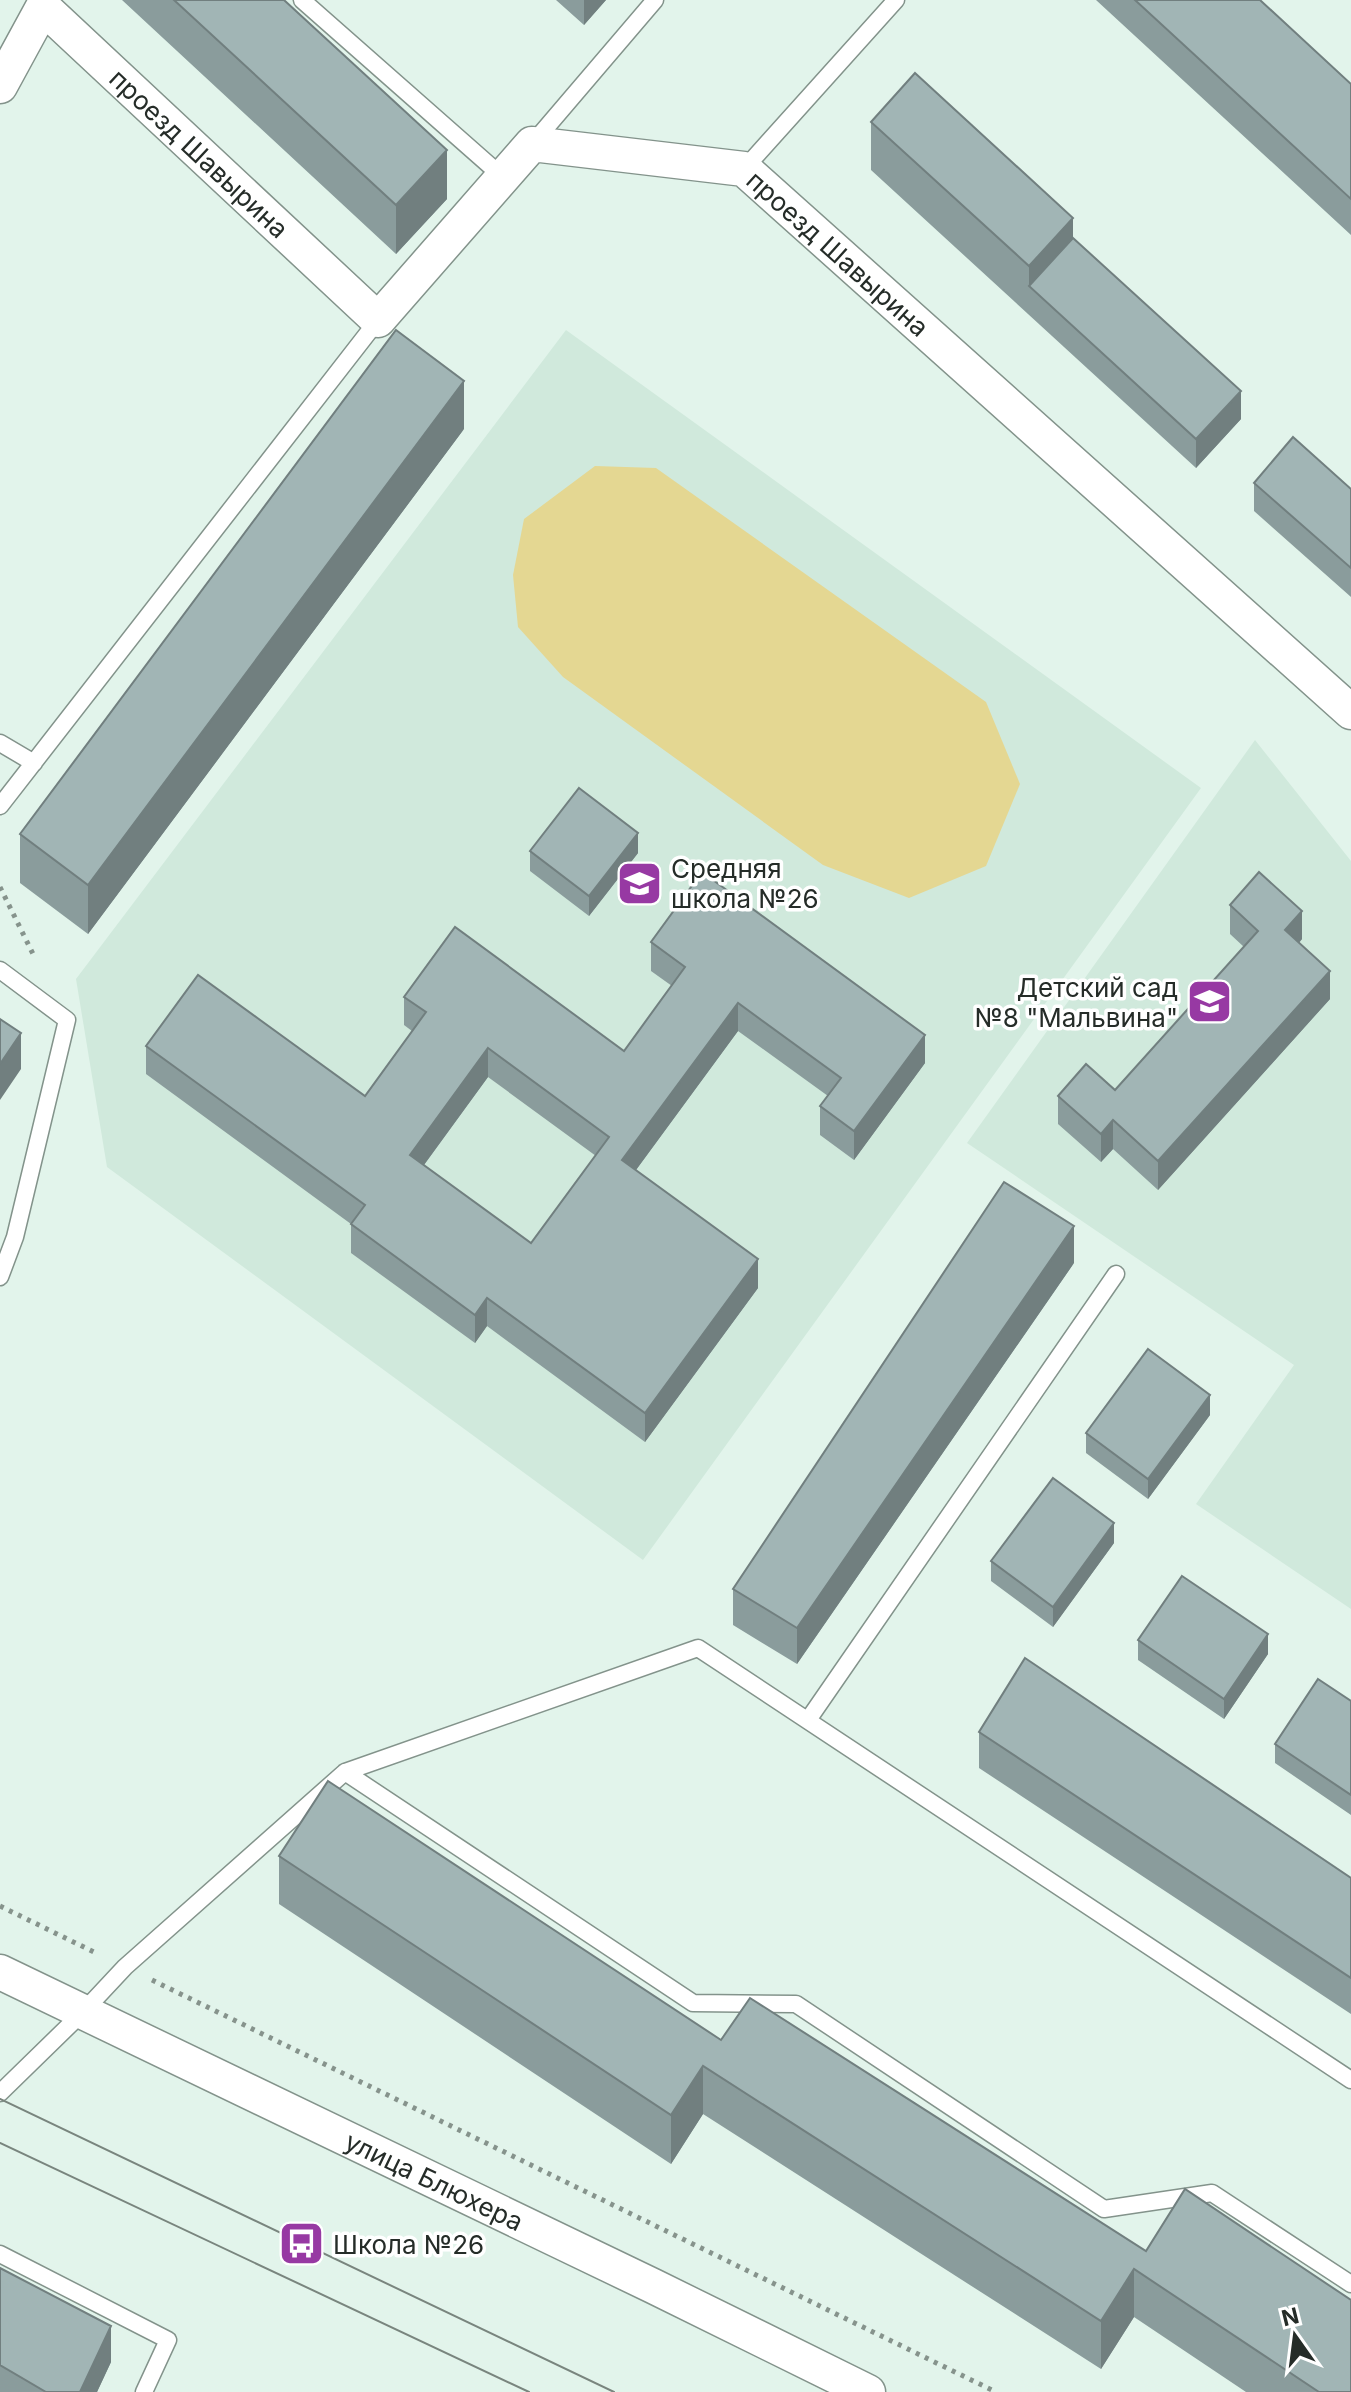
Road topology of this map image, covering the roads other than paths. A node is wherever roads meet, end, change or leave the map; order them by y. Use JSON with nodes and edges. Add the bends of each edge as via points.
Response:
{"nodes":[{"id":1,"x":302,"y":0,"type":"edge"},
{"id":2,"x":655,"y":0,"type":"edge"},
{"id":3,"x":896,"y":0,"type":"edge"},
{"id":4,"x":0,"y":86,"type":"edge"},
{"id":5,"x":532,"y":144,"type":"junction"},
{"id":6,"x":744,"y":169,"type":"junction"},
{"id":7,"x":504,"y":178,"type":"junction"},
{"id":8,"x":378,"y":320,"type":"junction"},
{"id":9,"x":1348,"y":703,"type":"edge"},
{"id":10,"x":0,"y":743,"type":"edge"},
{"id":11,"x":34,"y":763,"type":"junction"},
{"id":12,"x":0,"y":806,"type":"edge"},
{"id":13,"x":0,"y":970,"type":"edge"},
{"id":14,"x":0,"y":1226,"type":"edge"},
{"id":15,"x":15,"y":1237,"type":"junction"},
{"id":16,"x":1116,"y":1274,"type":"dead end"},
{"id":17,"x":0,"y":1277,"type":"edge"},
{"id":18,"x":808,"y":1720,"type":"junction"},
{"id":19,"x":345,"y":1772,"type":"junction"},
{"id":20,"x":0,"y":1972,"type":"edge"},
{"id":21,"x":82,"y":2013,"type":"junction"},
{"id":22,"x":1351,"y":2080,"type":"edge"},
{"id":23,"x":0,"y":2093,"type":"edge"},
{"id":24,"x":0,"y":2254,"type":"edge"},
{"id":25,"x":1351,"y":2284,"type":"edge"},
{"id":26,"x":144,"y":2392,"type":"edge"},
{"id":27,"x":868,"y":2392,"type":"edge"}],
"edges":[{"from":1,"to":7,"type":"lane"},
{"from":2,"to":5,"type":"lane"},
{"from":3,"to":6,"type":"lane"},
{"from":4,"to":8,"type":"street","name":"проезд Шавырина","via":[[43,7]]},
{"from":5,"to":6,"type":"street","name":"проезд Шавырина"},
{"from":5,"to":7,"type":"street"},
{"from":6,"to":9,"type":"street","name":"проезд Шавырина"},
{"from":7,"to":8,"type":"street"},
{"from":8,"to":11,"type":"lane"},
{"from":10,"to":11,"type":"lane"},
{"from":11,"to":12,"type":"lane"},
{"from":13,"to":15,"type":"lane","via":[[67,1020]]},
{"from":14,"to":15,"type":"lane"},
{"from":15,"to":17,"type":"lane"},
{"from":16,"to":18,"type":"lane"},
{"from":18,"to":19,"type":"lane","via":[[698,1648]]},
{"from":18,"to":22,"type":"lane"},
{"from":19,"to":21,"type":"lane","via":[[125,1967]]},
{"from":19,"to":25,"type":"lane","via":[[693,2003],[796,2004],[1104,2209],[1212,2193]]},
{"from":20,"to":21,"type":"street","name":"улица Блюхера"},
{"from":21,"to":23,"type":"lane"},
{"from":21,"to":27,"type":"street","name":"улица Блюхера"},
{"from":24,"to":26,"type":"lane","via":[[168,2340]]}]}
